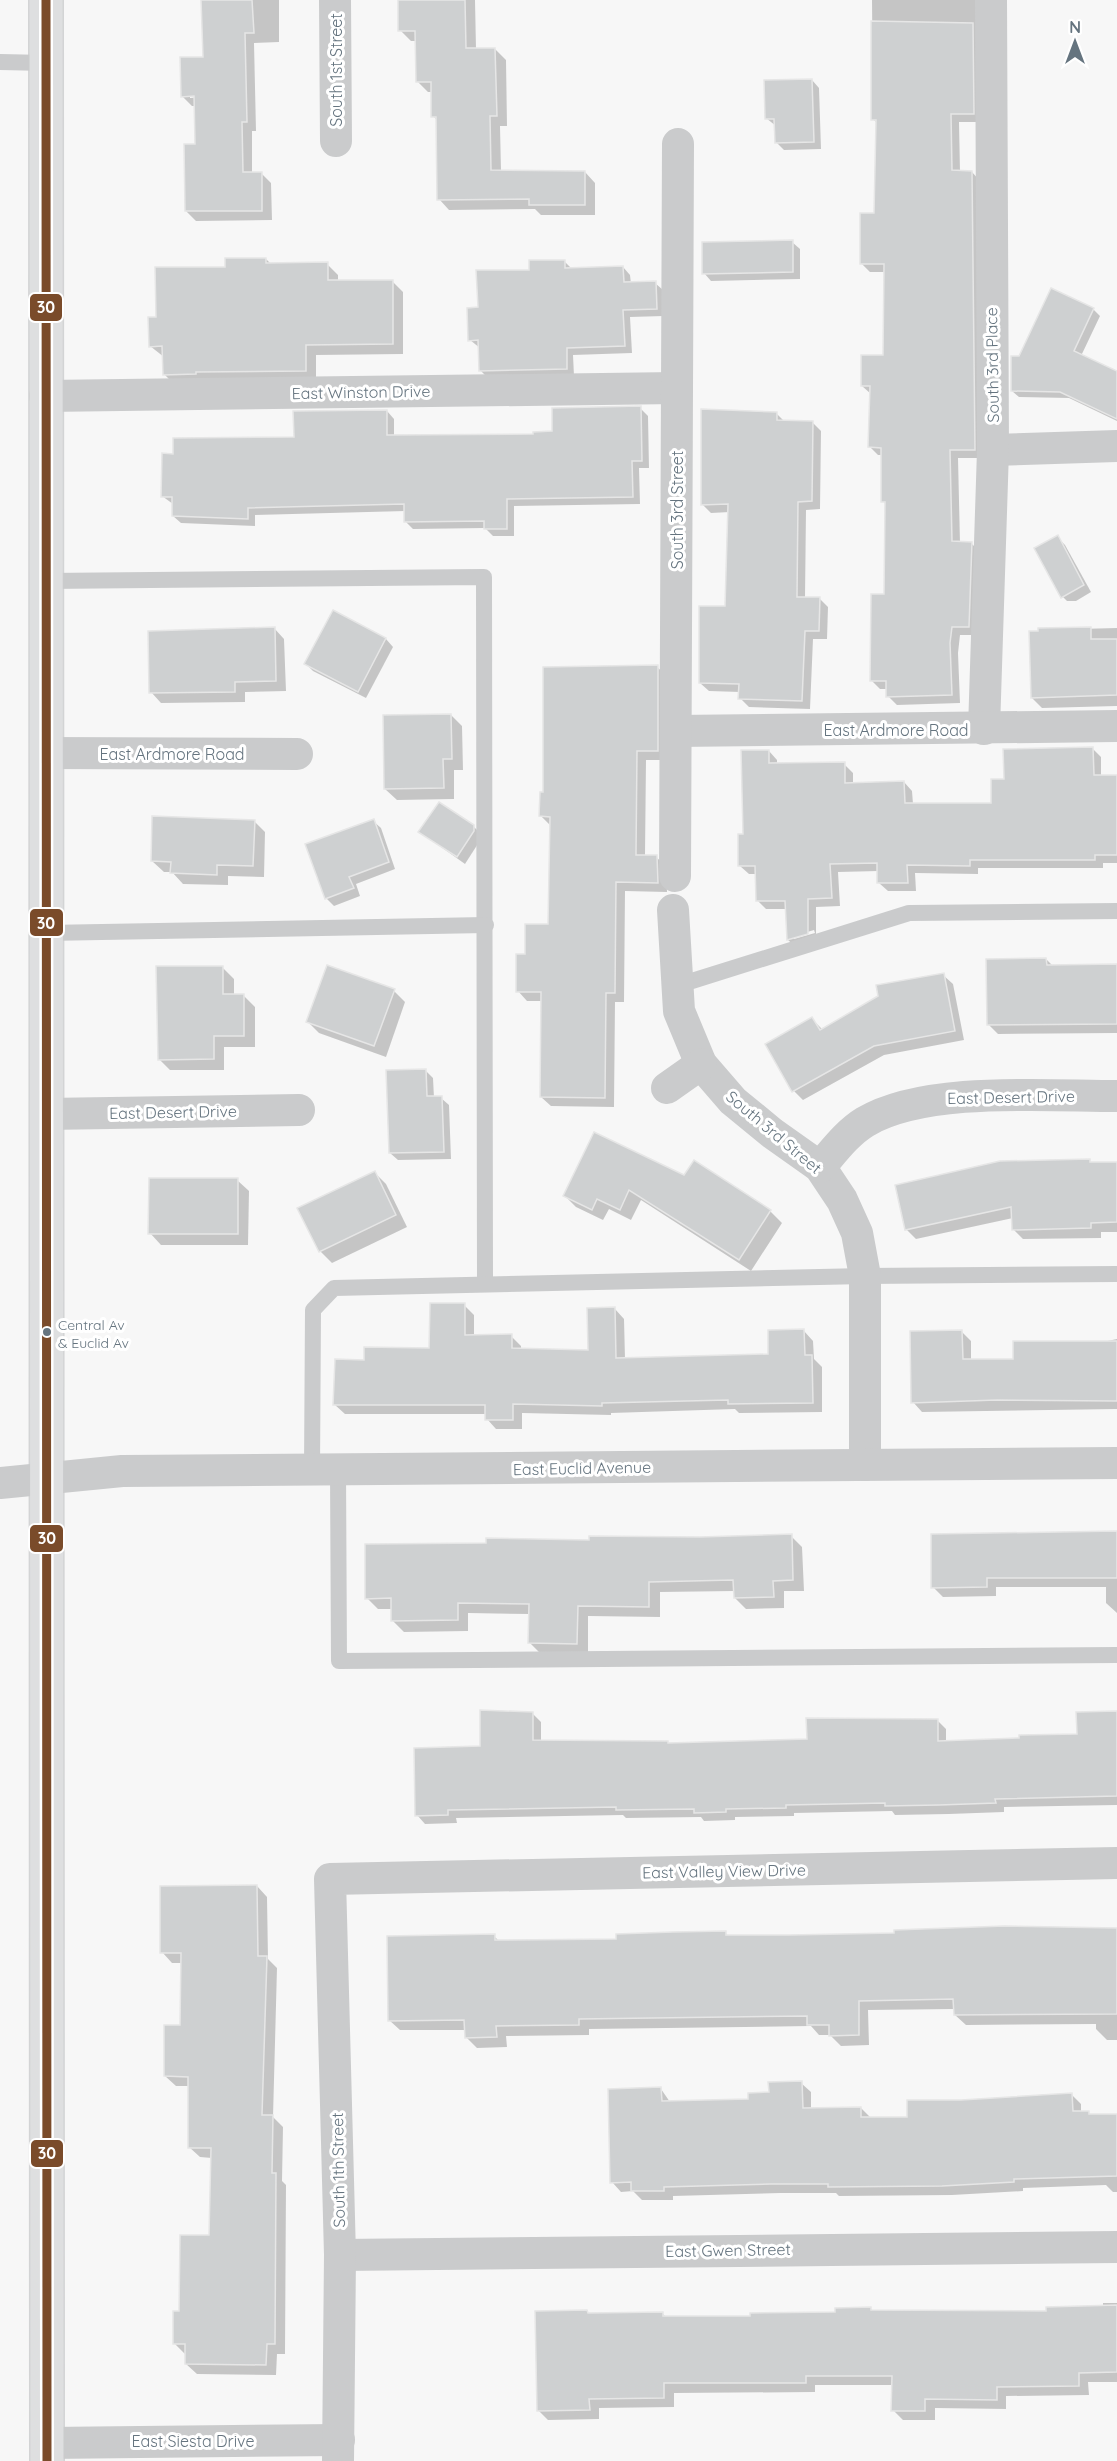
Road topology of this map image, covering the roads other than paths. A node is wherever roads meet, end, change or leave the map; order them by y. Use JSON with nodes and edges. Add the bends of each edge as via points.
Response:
{"nodes":[{"id":1,"x":46,"y":0,"type":"edge"},
{"id":2,"x":335,"y":0,"type":"edge"},
{"id":3,"x":991,"y":0,"type":"edge"},
{"id":4,"x":0,"y":62,"type":"edge"},
{"id":5,"x":46,"y":63,"type":"junction"},
{"id":6,"x":336,"y":141,"type":"dead end"},
{"id":7,"x":678,"y":144,"type":"dead end"},
{"id":8,"x":677,"y":388,"type":"junction"},
{"id":9,"x":45,"y":396,"type":"junction"},
{"id":10,"x":1117,"y":446,"type":"edge"},
{"id":11,"x":993,"y":450,"type":"junction"},
{"id":12,"x":46,"y":581,"type":"junction"},
{"id":13,"x":1117,"y":726,"type":"edge"},
{"id":14,"x":984,"y":729,"type":"junction"},
{"id":15,"x":676,"y":731,"type":"junction"},
{"id":16,"x":46,"y":753,"type":"junction"},
{"id":17,"x":297,"y":754,"type":"dead end"},
{"id":18,"x":675,"y":876,"type":"dead end"},
{"id":19,"x":674,"y":910,"type":"dead end"},
{"id":20,"x":1117,"y":911,"type":"edge"},
{"id":21,"x":486,"y":925,"type":"junction"},
{"id":22,"x":46,"y":933,"type":"junction"},
{"id":23,"x":676,"y":986,"type":"junction"},
{"id":24,"x":701,"y":1064,"type":"junction"},
{"id":25,"x":668,"y":1088,"type":"dead end"},
{"id":26,"x":1117,"y":1096,"type":"edge"},
{"id":27,"x":299,"y":1110,"type":"dead end"},
{"id":28,"x":46,"y":1114,"type":"junction"},
{"id":29,"x":820,"y":1167,"type":"junction"},
{"id":30,"x":1117,"y":1274,"type":"edge"},
{"id":31,"x":866,"y":1276,"type":"junction"},
{"id":32,"x":485,"y":1284,"type":"junction"},
{"id":33,"x":1117,"y":1463,"type":"edge"},
{"id":34,"x":866,"y":1465,"type":"junction"},
{"id":35,"x":325,"y":1470,"type":"junction"},
{"id":36,"x":47,"y":1478,"type":"junction"},
{"id":37,"x":0,"y":1483,"type":"edge"},
{"id":38,"x":1117,"y":1655,"type":"edge"},
{"id":39,"x":1117,"y":1863,"type":"edge"},
{"id":40,"x":330,"y":1879,"type":"joint"},
{"id":41,"x":1117,"y":2247,"type":"edge"},
{"id":42,"x":340,"y":2254,"type":"junction"},
{"id":43,"x":338,"y":2451,"type":"edge"},
{"id":44,"x":47,"y":2452,"type":"edge"}],
"edges":[{"from":1,"to":5,"type":"main road"},
{"from":2,"to":6,"type":"street","name":"South 1st Street"},
{"from":3,"to":11,"type":"street","name":"South 3rd Place"},
{"from":4,"to":5,"type":"lane"},
{"from":5,"to":9,"type":"main road"},
{"from":7,"to":8,"type":"street","name":"South 3rd Street"},
{"from":8,"to":9,"type":"street","name":"East Winston Drive"},
{"from":8,"to":15,"type":"street","name":"South 3rd Street"},
{"from":9,"to":12,"type":"main road"},
{"from":10,"to":11,"type":"street"},
{"from":11,"to":14,"type":"street","name":"South 3rd Place"},
{"from":12,"to":16,"type":"main road"},
{"from":12,"to":21,"type":"lane","via":[[484,577]]},
{"from":13,"to":14,"type":"street","name":"East Ardmore Road"},
{"from":14,"to":15,"type":"street","name":"East Ardmore Road"},
{"from":15,"to":18,"type":"street","name":"South 3rd Street"},
{"from":16,"to":17,"type":"street","name":"East Ardmore Road"},
{"from":16,"to":22,"type":"main road"},
{"from":19,"to":23,"type":"street","name":"South 3rd Street"},
{"from":20,"to":23,"type":"lane","via":[[909,913]]},
{"from":21,"to":22,"type":"lane"},
{"from":21,"to":32,"type":"lane"},
{"from":22,"to":28,"type":"main road"},
{"from":23,"to":24,"type":"street","name":"South 3rd Street","via":[[679,1011]]},
{"from":24,"to":25,"type":"street"},
{"from":24,"to":29,"type":"street","name":"South 3rd Street","via":[[733,1101]]},
{"from":26,"to":29,"type":"street","name":"East Desert Drive","via":[[948,1097],[909,1104],[866,1122]]},
{"from":27,"to":28,"type":"street","name":"East Desert Drive"},
{"from":28,"to":36,"type":"main road"},
{"from":29,"to":31,"type":"street","name":"South 3rd Street","via":[[842,1200],[857,1233]]},
{"from":30,"to":31,"type":"lane"},
{"from":31,"to":32,"type":"lane"},
{"from":31,"to":34,"type":"street","name":"South 3rd Street"},
{"from":32,"to":35,"type":"lane","via":[[334,1288],[313,1310]]},
{"from":33,"to":34,"type":"street","name":"East Euclid Avenue"},
{"from":34,"to":35,"type":"street","name":"East Euclid Avenue"},
{"from":35,"to":36,"type":"street","name":"East Euclid Avenue","via":[[122,1471]]},
{"from":35,"to":38,"type":"lane","via":[[339,1661]]},
{"from":36,"to":37,"type":"street","name":"East Euclid Avenue"},
{"from":36,"to":44,"type":"main road"},
{"from":39,"to":40,"type":"street","name":"East Valley View Drive"},
{"from":40,"to":42,"type":"street","name":"South 1th Street"},
{"from":41,"to":42,"type":"street","name":"East Gwen Street"},
{"from":42,"to":43,"type":"street","name":"South 1th Street"},
{"from":43,"to":44,"type":"street","name":"East Siesta Drive"}]}
